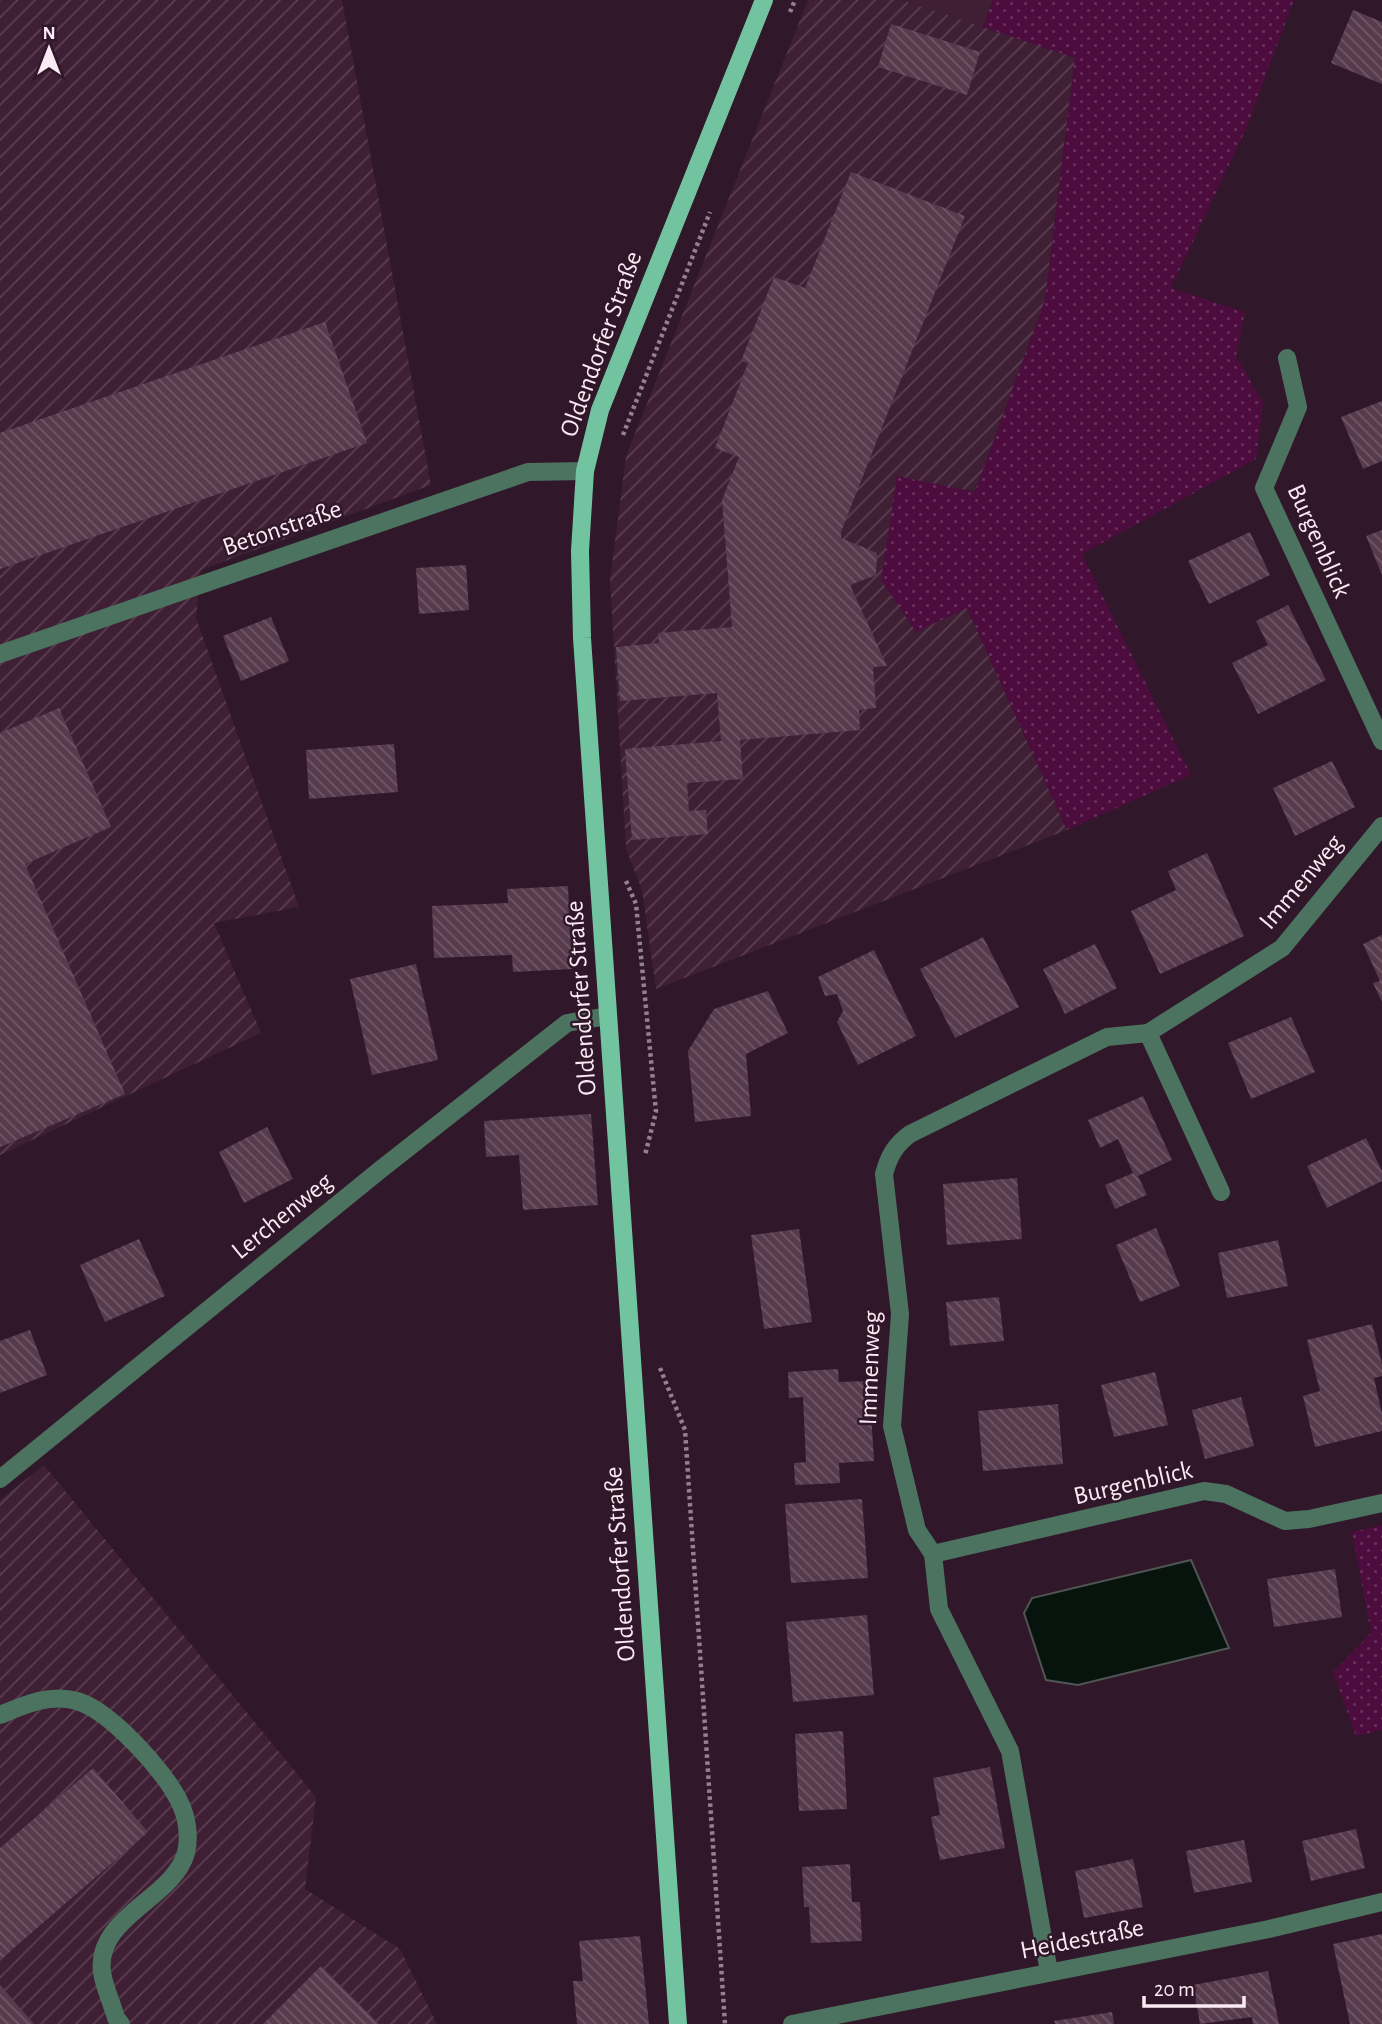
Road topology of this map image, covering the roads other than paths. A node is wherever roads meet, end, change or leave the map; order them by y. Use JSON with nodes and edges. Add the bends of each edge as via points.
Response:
{"nodes":[{"id":1,"x":764,"y":0,"type":"edge"},
{"id":2,"x":1287,"y":358,"type":"dead end"},
{"id":3,"x":585,"y":471,"type":"junction"},
{"id":4,"x":0,"y":654,"type":"edge"},
{"id":5,"x":1382,"y":741,"type":"edge"},
{"id":6,"x":1382,"y":825,"type":"edge"},
{"id":7,"x":608,"y":1016,"type":"junction"},
{"id":8,"x":1148,"y":1033,"type":"junction"},
{"id":9,"x":1221,"y":1192,"type":"dead end"},
{"id":10,"x":0,"y":1479,"type":"edge"},
{"id":11,"x":1382,"y":1503,"type":"edge"},
{"id":12,"x":933,"y":1554,"type":"junction"},
{"id":13,"x":0,"y":1715,"type":"edge"},
{"id":14,"x":1382,"y":1902,"type":"edge"},
{"id":15,"x":1049,"y":1972,"type":"junction"},
{"id":16,"x":121,"y":2024,"type":"edge"},
{"id":17,"x":678,"y":2024,"type":"edge"},
{"id":18,"x":792,"y":2024,"type":"edge"}],
"edges":[{"from":1,"to":3,"type":"main road","name":"Oldendorfer Straße","via":[[624,345],[600,410]]},
{"from":2,"to":5,"type":"street","name":"Burgenblick","via":[[1298,407],[1264,488]]},
{"from":3,"to":4,"type":"street","name":"Betonstraße","via":[[528,472]]},
{"from":3,"to":7,"type":"main road","name":"Oldendorfer Straße","via":[[580,551],[582,638]]},
{"from":6,"to":8,"type":"street","name":"Immenweg","via":[[1282,948]]},
{"from":7,"to":10,"type":"street","name":"Lerchenweg","via":[[568,1023]]},
{"from":7,"to":17,"type":"main road","name":"Oldendorfer Straße"},
{"from":8,"to":9,"type":"street"},
{"from":8,"to":12,"type":"street","name":"Immenweg","via":[[1107,1037],[910,1134],[889,1157],[884,1174],[900,1314],[892,1426],[917,1530]]},
{"from":11,"to":12,"type":"street","name":"Burgenblick","via":[[1285,1521],[1226,1494],[1205,1492]]},
{"from":12,"to":15,"type":"street","name":"Immenweg","via":[[939,1609],[1010,1751]]},
{"from":13,"to":16,"type":"street","via":[[49,1698],[77,1701],[100,1712],[148,1758],[180,1801],[188,1826],[186,1853],[173,1877],[109,1939],[102,1969]]},
{"from":14,"to":15,"type":"street","name":"Heidestraße"},
{"from":15,"to":18,"type":"street","name":"Heidestraße"}]}
